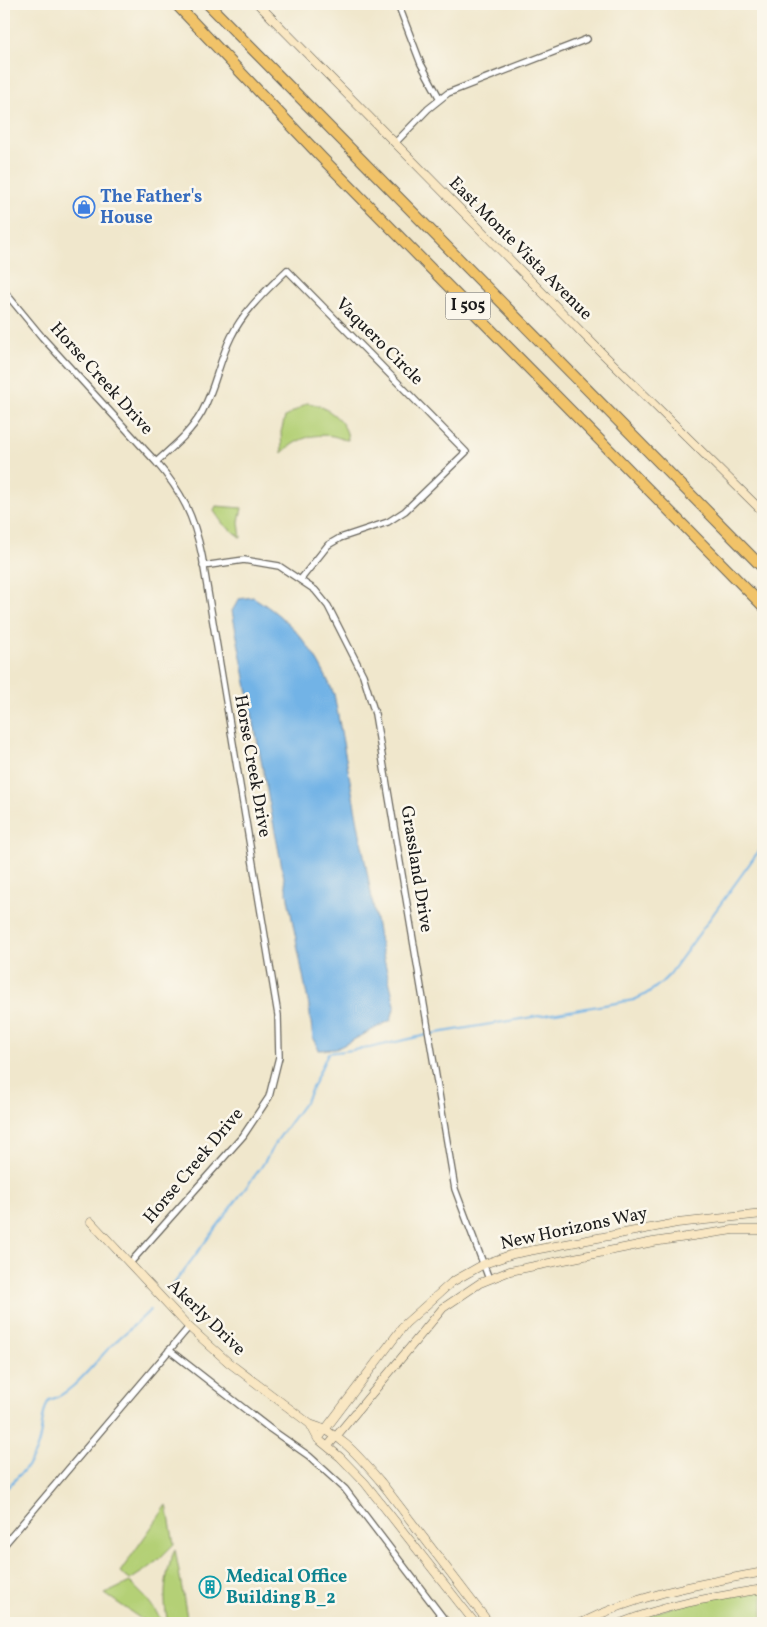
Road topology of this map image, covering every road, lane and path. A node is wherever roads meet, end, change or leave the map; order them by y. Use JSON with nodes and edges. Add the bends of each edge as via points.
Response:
{"nodes":[{"id":1,"x":176,"y":4,"type":"edge"},
{"id":2,"x":208,"y":4,"type":"edge"},
{"id":3,"x":258,"y":4,"type":"edge"},
{"id":4,"x":398,"y":4,"type":"edge"},
{"id":5,"x":587,"y":39,"type":"dead end"},
{"id":6,"x":440,"y":99,"type":"junction"},
{"id":7,"x":395,"y":143,"type":"junction"},
{"id":8,"x":4,"y":291,"type":"edge"},
{"id":9,"x":156,"y":462,"type":"junction"},
{"id":10,"x":763,"y":512,"type":"edge"},
{"id":11,"x":203,"y":566,"type":"junction"},
{"id":12,"x":763,"y":568,"type":"edge"},
{"id":13,"x":301,"y":579,"type":"junction"},
{"id":14,"x":763,"y":606,"type":"edge"},
{"id":15,"x":763,"y":1214,"type":"edge"},
{"id":16,"x":90,"y":1222,"type":"dead end"},
{"id":17,"x":763,"y":1230,"type":"edge"},
{"id":18,"x":130,"y":1263,"type":"junction"},
{"id":19,"x":484,"y":1264,"type":"junction"},
{"id":20,"x":489,"y":1279,"type":"junction"},
{"id":21,"x":189,"y":1327,"type":"junction"},
{"id":22,"x":169,"y":1350,"type":"junction"},
{"id":23,"x":310,"y":1424,"type":"junction"},
{"id":24,"x":326,"y":1428,"type":"junction"},
{"id":25,"x":336,"y":1437,"type":"junction"},
{"id":26,"x":318,"y":1439,"type":"junction"},
{"id":27,"x":328,"y":1446,"type":"junction"},
{"id":28,"x":4,"y":1545,"type":"edge"},
{"id":29,"x":763,"y":1572,"type":"edge"},
{"id":30,"x":763,"y":1589,"type":"edge"},
{"id":31,"x":447,"y":1623,"type":"edge"},
{"id":32,"x":475,"y":1623,"type":"edge"},
{"id":33,"x":489,"y":1623,"type":"edge"},
{"id":34,"x":582,"y":1623,"type":"edge"},
{"id":35,"x":621,"y":1623,"type":"edge"}],
"edges":[{"from":1,"to":14,"type":"highway","number":"I 505","via":[[322,158]]},
{"from":2,"to":12,"type":"highway","number":"I 505"},
{"from":3,"to":7,"type":"street","name":"East Monte Vista Avenue"},
{"from":4,"to":6,"type":"street","via":[[421,64]]},
{"from":5,"to":6,"type":"street","via":[[483,78]]},
{"from":6,"to":7,"type":"street"},
{"from":7,"to":10,"type":"street","name":"East Monte Vista Avenue"},
{"from":8,"to":9,"type":"street","name":"Horse Creek Drive"},
{"from":9,"to":11,"type":"street","name":"Horse Creek Drive","via":[[188,507],[198,534]]},
{"from":9,"to":13,"type":"street","name":"Vaquero Circle","via":[[196,422],[207,402],[231,336],[256,300],[287,270],[466,452],[405,511],[388,522],[328,545]]},
{"from":11,"to":13,"type":"street","name":"Grassland Drive","via":[[244,560],[279,566]]},
{"from":11,"to":18,"type":"street","name":"Horse Creek Drive","via":[[278,1015],[279,1057],[269,1097],[243,1136]]},
{"from":13,"to":19,"type":"street","name":"Grassland Drive","via":[[328,606],[363,675],[375,714],[455,1189]]},
{"from":15,"to":19,"type":"street","name":"New Horizons Way","via":[[676,1223],[513,1254]]},
{"from":16,"to":18,"type":"street","name":"Akerly Drive"},
{"from":17,"to":20,"type":"street","name":"New Horizons Way","via":[[733,1230],[653,1242],[510,1271]]},
{"from":18,"to":21,"type":"street","name":"Akerly Drive"},
{"from":19,"to":20,"type":"street","name":"Grassland Drive"},
{"from":19,"to":24,"type":"street","name":"New Horizons Way","via":[[452,1282],[405,1324]]},
{"from":20,"to":25,"type":"street","name":"New Horizons Way","via":[[443,1308]]},
{"from":21,"to":22,"type":"street"},
{"from":21,"to":23,"type":"street","name":"Akerly Drive","via":[[228,1362]]},
{"from":22,"to":28,"type":"street"},
{"from":22,"to":31,"type":"street","via":[[309,1456],[345,1489]]},
{"from":23,"to":24,"type":"street","name":"Akerly Drive"},
{"from":23,"to":26,"type":"street","name":"Akerly Drive"},
{"from":24,"to":25,"type":"street","name":"Akerly Drive"},
{"from":24,"to":26,"type":"street","name":"New Horizons Way"},
{"from":25,"to":27,"type":"street","name":"New Horizons Way"},
{"from":25,"to":33,"type":"street","name":"Akerly Drive","via":[[381,1482]]},
{"from":26,"to":27,"type":"street","name":"Akerly Drive"},
{"from":27,"to":32,"type":"street","name":"Akerly Drive","via":[[365,1482]]},
{"from":29,"to":34,"type":"street","via":[[670,1590]]},
{"from":30,"to":35,"type":"street","via":[[689,1602]]}]}
